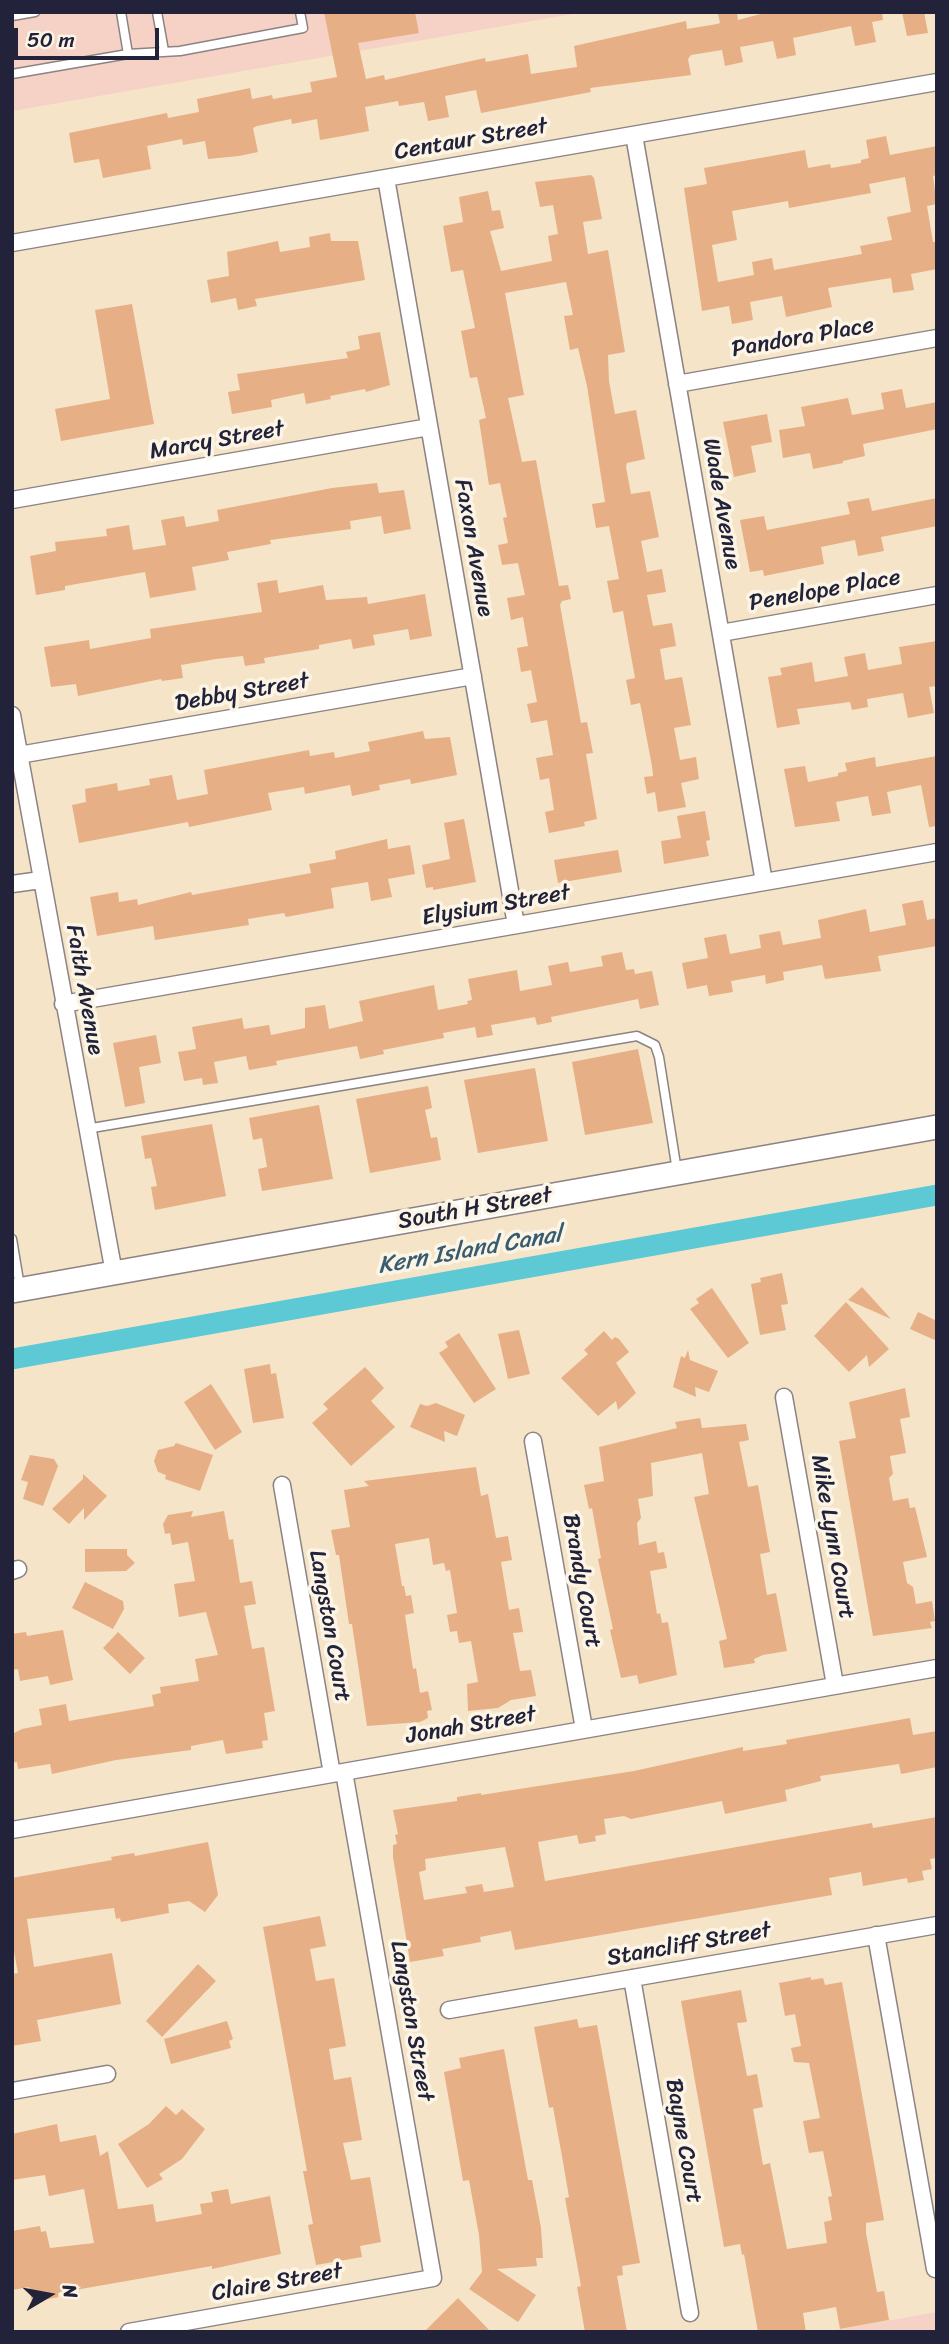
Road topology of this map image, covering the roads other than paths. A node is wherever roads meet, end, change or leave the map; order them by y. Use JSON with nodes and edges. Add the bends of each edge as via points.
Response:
{"nodes":[{"id":1,"x":35,"y":12,"type":"edge"},
{"id":2,"x":121,"y":12,"type":"edge"},
{"id":3,"x":157,"y":12,"type":"edge"},
{"id":4,"x":300,"y":12,"type":"edge"},
{"id":5,"x":12,"y":16,"type":"edge"},
{"id":6,"x":164,"y":51,"type":"junction"},
{"id":7,"x":128,"y":54,"type":"junction"},
{"id":8,"x":12,"y":74,"type":"edge"},
{"id":9,"x":937,"y":82,"type":"edge"},
{"id":10,"x":634,"y":135,"type":"junction"},
{"id":11,"x":386,"y":178,"type":"junction"},
{"id":12,"x":12,"y":243,"type":"edge"},
{"id":13,"x":937,"y":338,"type":"edge"},
{"id":14,"x":677,"y":384,"type":"junction"},
{"id":15,"x":429,"y":427,"type":"junction"},
{"id":16,"x":12,"y":500,"type":"edge"},
{"id":17,"x":937,"y":595,"type":"edge"},
{"id":18,"x":721,"y":633,"type":"junction"},
{"id":19,"x":473,"y":676,"type":"junction"},
{"id":20,"x":12,"y":715,"type":"edge"},
{"id":21,"x":19,"y":755,"type":"junction"},
{"id":22,"x":937,"y":852,"type":"edge"},
{"id":23,"x":41,"y":880,"type":"junction"},
{"id":24,"x":764,"y":882,"type":"junction"},
{"id":25,"x":12,"y":884,"type":"edge"},
{"id":26,"x":516,"y":925,"type":"junction"},
{"id":27,"x":63,"y":1004,"type":"junction"},
{"id":28,"x":937,"y":1127,"type":"edge"},
{"id":29,"x":86,"y":1129,"type":"junction"},
{"id":30,"x":677,"y":1173,"type":"junction"},
{"id":31,"x":12,"y":1239,"type":"edge"},
{"id":32,"x":114,"y":1273,"type":"junction"},
{"id":33,"x":16,"y":1290,"type":"edge"},
{"id":34,"x":785,"y":1397,"type":"dead end"},
{"id":35,"x":533,"y":1441,"type":"dead end"},
{"id":36,"x":282,"y":1485,"type":"dead end"},
{"id":37,"x":937,"y":1668,"type":"edge"},
{"id":38,"x":835,"y":1685,"type":"junction"},
{"id":39,"x":584,"y":1730,"type":"junction"},
{"id":40,"x":338,"y":1773,"type":"junction"},
{"id":41,"x":12,"y":1830,"type":"edge"},
{"id":42,"x":937,"y":1924,"type":"edge"},
{"id":43,"x":876,"y":1935,"type":"junction"},
{"id":44,"x":632,"y":1978,"type":"junction"},
{"id":45,"x":449,"y":2010,"type":"dead end"},
{"id":46,"x":107,"y":2074,"type":"dead end"},
{"id":47,"x":12,"y":2091,"type":"edge"},
{"id":48,"x":935,"y":2269,"type":"edge"},
{"id":49,"x":433,"y":2278,"type":"joint"},
{"id":50,"x":690,"y":2313,"type":"dead end"},
{"id":51,"x":130,"y":2332,"type":"edge"}],
"edges":[{"from":1,"to":5,"type":"lane"},
{"from":2,"to":7,"type":"lane"},
{"from":3,"to":6,"type":"lane"},
{"from":4,"to":6,"type":"lane","via":[[303,28]]},
{"from":6,"to":7,"type":"lane"},
{"from":7,"to":8,"type":"lane"},
{"from":9,"to":10,"type":"street","name":"Centaur Street"},
{"from":10,"to":11,"type":"street","name":"Centaur Street"},
{"from":10,"to":14,"type":"street","name":"Wade Avenue"},
{"from":11,"to":12,"type":"street","name":"Centaur Street"},
{"from":11,"to":15,"type":"street","name":"Faxon Avenue"},
{"from":13,"to":14,"type":"street","name":"Pandora Place"},
{"from":14,"to":18,"type":"street","name":"Wade Avenue"},
{"from":15,"to":16,"type":"street","name":"Marcy Street"},
{"from":15,"to":19,"type":"street","name":"Faxon Avenue"},
{"from":17,"to":18,"type":"street","name":"Penelope Place"},
{"from":18,"to":24,"type":"street","name":"Wade Avenue"},
{"from":19,"to":21,"type":"street","name":"Debby Street"},
{"from":19,"to":26,"type":"street","name":"Faxon Avenue"},
{"from":20,"to":21,"type":"street","name":"Faith Avenue"},
{"from":21,"to":23,"type":"street","name":"Faith Avenue"},
{"from":22,"to":24,"type":"street","name":"Elysium Street"},
{"from":23,"to":25,"type":"street"},
{"from":23,"to":27,"type":"street","name":"Faith Avenue"},
{"from":24,"to":26,"type":"street","name":"Elysium Street"},
{"from":26,"to":27,"type":"street","name":"Elysium Street"},
{"from":27,"to":29,"type":"street","name":"Faith Avenue"},
{"from":28,"to":30,"type":"street","name":"South H Street"},
{"from":29,"to":30,"type":"lane","via":[[638,1036],[655,1045],[659,1057]]},
{"from":29,"to":32,"type":"street","name":"Faith Avenue"},
{"from":30,"to":32,"type":"street","name":"South H Street"},
{"from":31,"to":33,"type":"lane"},
{"from":32,"to":33,"type":"street","name":"South H Street"},
{"from":34,"to":38,"type":"street","name":"Mike Lynn Court"},
{"from":35,"to":39,"type":"street","name":"Brandy Court"},
{"from":36,"to":40,"type":"street","name":"Langston Court"},
{"from":37,"to":38,"type":"street","name":"Jonah Street"},
{"from":38,"to":39,"type":"street","name":"Jonah Street"},
{"from":39,"to":40,"type":"street","name":"Jonah Street"},
{"from":40,"to":41,"type":"street","name":"Jonah Street"},
{"from":40,"to":49,"type":"street","name":"Langston Street"},
{"from":42,"to":43,"type":"street","name":"Stancliff Street"},
{"from":43,"to":44,"type":"street","name":"Stancliff Street"},
{"from":43,"to":48,"type":"street"},
{"from":44,"to":45,"type":"street","name":"Stancliff Street"},
{"from":44,"to":50,"type":"street","name":"Bayne Court"},
{"from":46,"to":47,"type":"street"},
{"from":49,"to":51,"type":"street","name":"Claire Street"}]}
